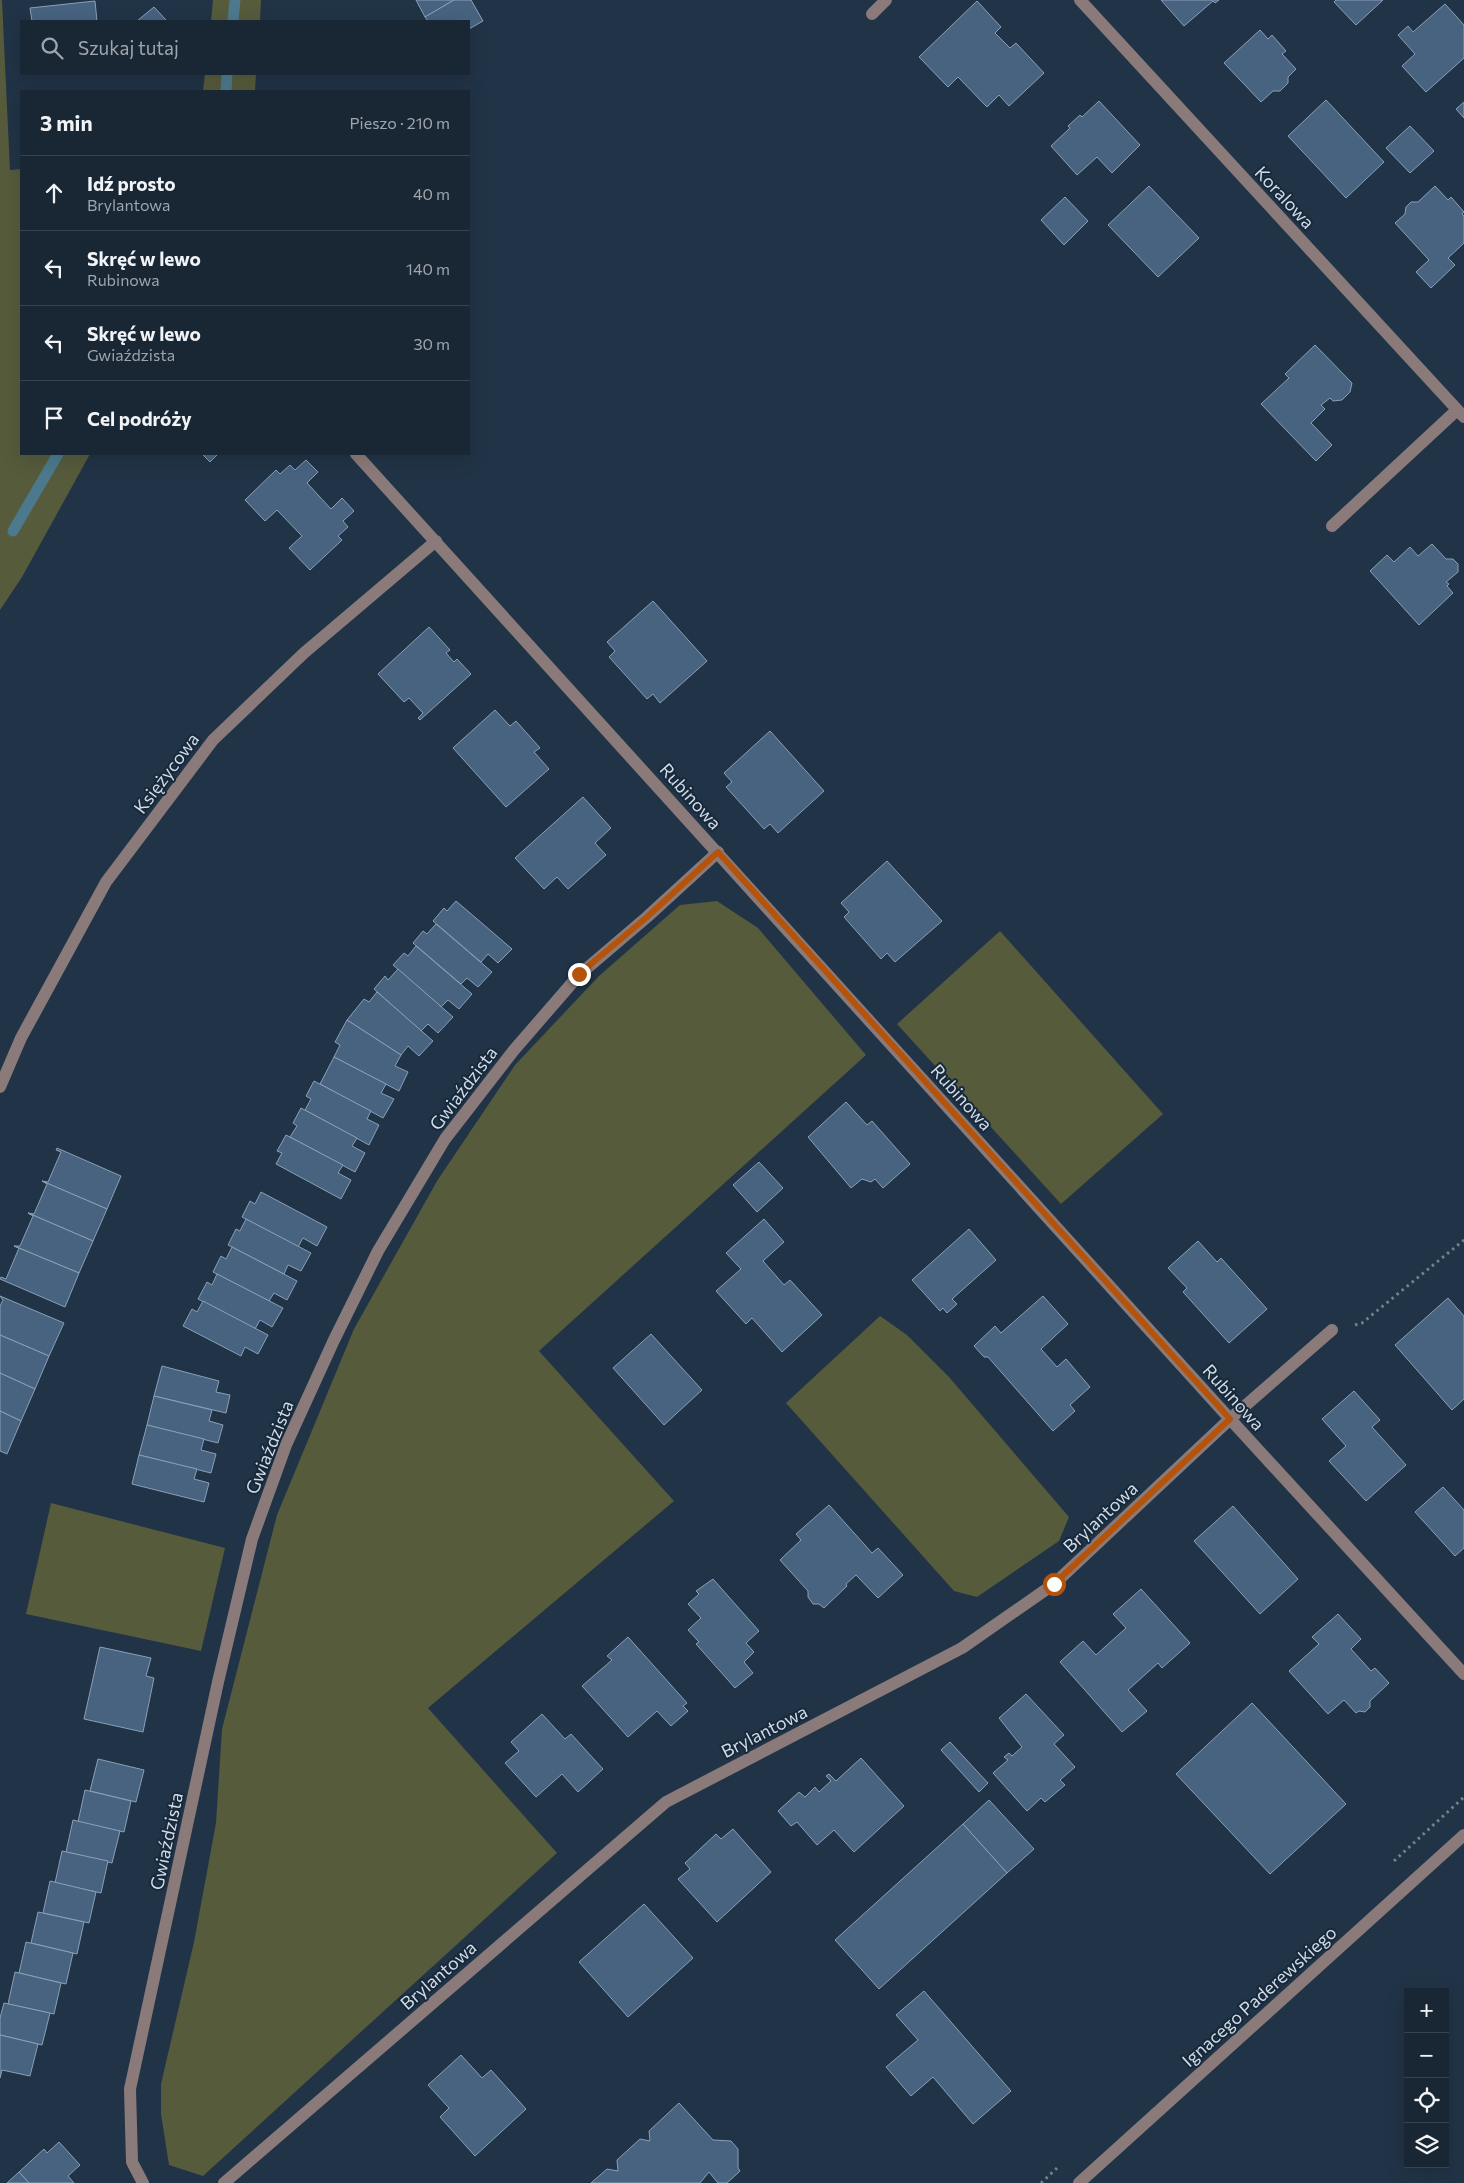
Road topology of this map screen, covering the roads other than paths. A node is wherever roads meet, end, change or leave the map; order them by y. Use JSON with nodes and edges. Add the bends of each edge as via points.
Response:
{"nodes":[{"id":1,"x":886,"y":0,"type":"edge"},
{"id":2,"x":1080,"y":0,"type":"edge"},
{"id":3,"x":872,"y":14,"type":"dead end"},
{"id":4,"x":1460,"y":413,"type":"edge"},
{"id":5,"x":357,"y":455,"type":"edge"},
{"id":6,"x":1332,"y":526,"type":"dead end"},
{"id":7,"x":436,"y":541,"type":"junction"},
{"id":8,"x":718,"y":852,"type":"junction"},
{"id":9,"x":0,"y":1087,"type":"edge"},
{"id":10,"x":1332,"y":1330,"type":"road end"},
{"id":11,"x":1230,"y":1419,"type":"junction"},
{"id":12,"x":1464,"y":1674,"type":"edge"},
{"id":13,"x":1464,"y":1835,"type":"edge"},
{"id":14,"x":143,"y":2183,"type":"edge"},
{"id":15,"x":224,"y":2183,"type":"edge"},
{"id":16,"x":1078,"y":2183,"type":"edge"}],
"edges":[{"from":1,"to":3,"type":"street"},
{"from":2,"to":4,"type":"street","name":"Koralowa"},
{"from":4,"to":6,"type":"street"},
{"from":5,"to":7,"type":"street","name":"Rubinowa"},
{"from":7,"to":8,"type":"street","name":"Rubinowa"},
{"from":7,"to":9,"type":"street","name":"Księżycowa","via":[[304,653],[213,740],[106,882],[21,1038]]},
{"from":8,"to":11,"type":"street","name":"Rubinowa"},
{"from":8,"to":14,"type":"street","name":"Gwiaździsta","via":[[579,974],[514,1050],[445,1139],[378,1251],[286,1445],[252,1539],[130,2089],[132,2162]]},
{"from":10,"to":11,"type":"street","name":"Brylantowa"},
{"from":11,"to":12,"type":"street","name":"Rubinowa"},
{"from":11,"to":15,"type":"street","name":"Brylantowa","via":[[1054,1584],[962,1648],[666,1802]]},
{"from":13,"to":16,"type":"street","name":"Ignacego Paderewskiego"}]}
